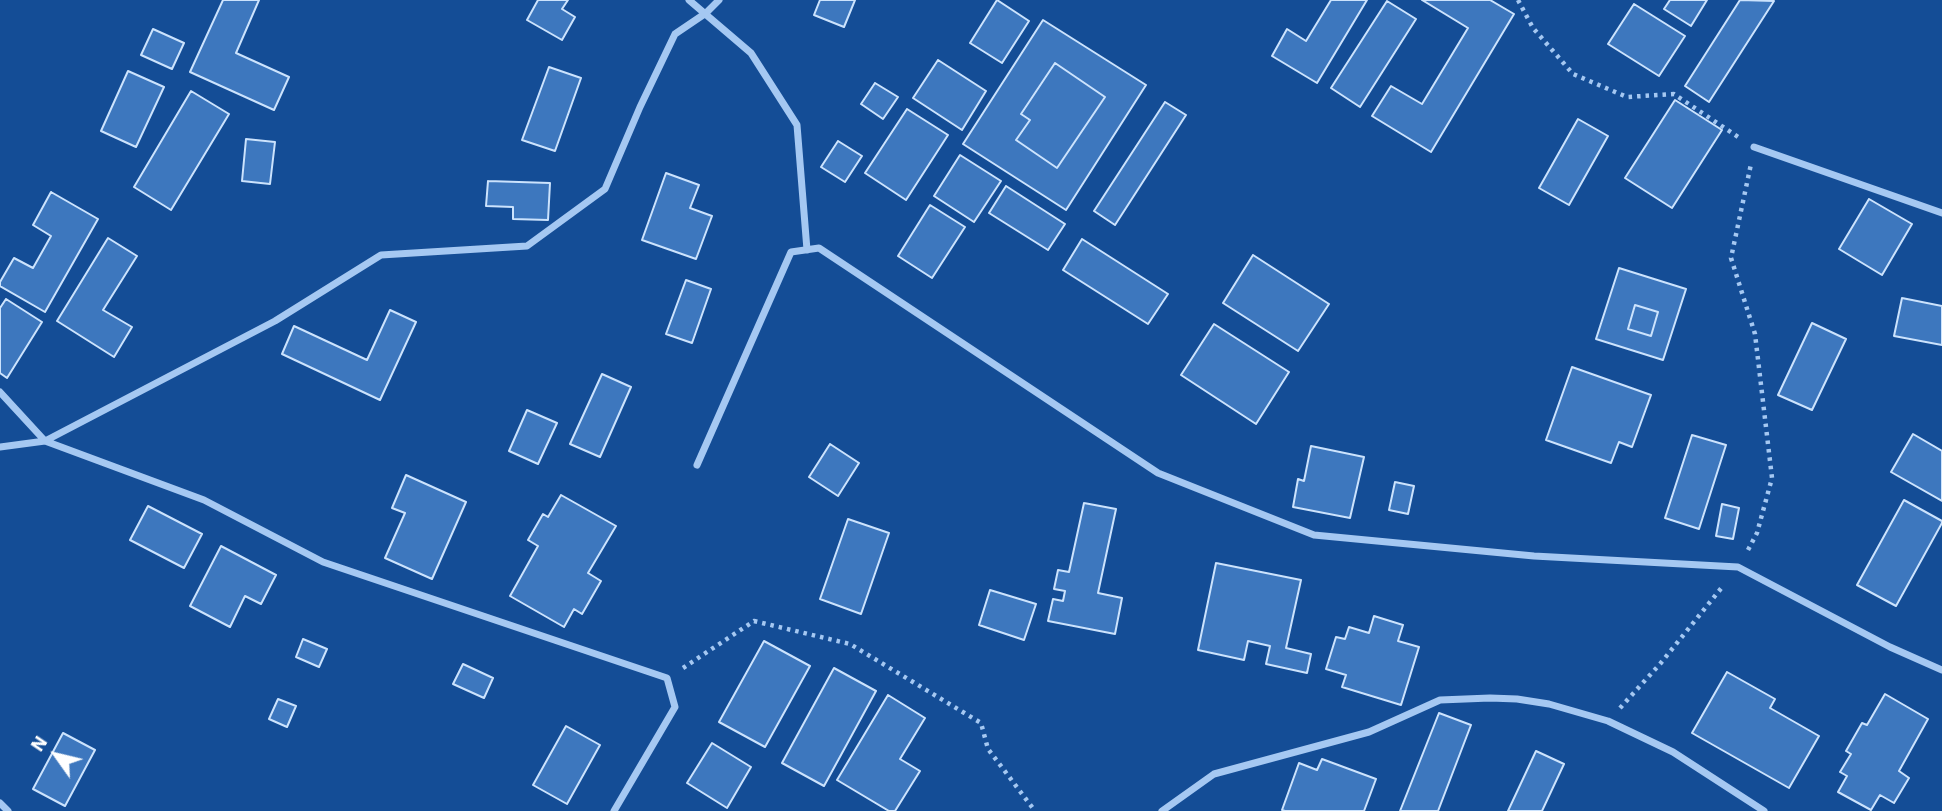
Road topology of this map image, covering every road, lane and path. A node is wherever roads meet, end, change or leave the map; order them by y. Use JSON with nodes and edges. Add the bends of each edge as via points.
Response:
{"nodes":[{"id":1,"x":689,"y":0,"type":"edge"},
{"id":2,"x":719,"y":0,"type":"edge"},
{"id":3,"x":1517,"y":0,"type":"edge"},
{"id":4,"x":706,"y":13,"type":"junction"},
{"id":5,"x":1754,"y":147,"type":"junction"},
{"id":6,"x":1942,"y":213,"type":"edge"},
{"id":7,"x":807,"y":250,"type":"junction"},
{"id":8,"x":0,"y":392,"type":"edge"},
{"id":9,"x":45,"y":441,"type":"junction"},
{"id":10,"x":0,"y":447,"type":"edge"},
{"id":11,"x":697,"y":465,"type":"dead end"},
{"id":12,"x":1738,"y":568,"type":"junction"},
{"id":13,"x":1942,"y":670,"type":"edge"},
{"id":14,"x":667,"y":678,"type":"junction"},
{"id":15,"x":1608,"y":721,"type":"junction"},
{"id":16,"x":0,"y":803,"type":"edge"},
{"id":17,"x":8,"y":811,"type":"edge"},
{"id":18,"x":614,"y":811,"type":"edge"},
{"id":19,"x":1035,"y":811,"type":"edge"},
{"id":20,"x":1162,"y":811,"type":"edge"},
{"id":21,"x":1764,"y":811,"type":"edge"}],
"edges":[{"from":1,"to":4,"type":"street"},
{"from":2,"to":4,"type":"street"},
{"from":3,"to":5,"type":"path","via":[[1533,28],[1573,74],[1627,97],[1674,94]]},
{"from":4,"to":7,"type":"street","via":[[751,53],[797,125]]},
{"from":4,"to":9,"type":"street","via":[[674,34],[604,189],[527,246],[381,255],[275,321]]},
{"from":5,"to":6,"type":"street"},
{"from":5,"to":12,"type":"path","via":[[1731,258],[1755,334],[1772,478],[1757,533]]},
{"from":7,"to":11,"type":"street","via":[[791,252]]},
{"from":7,"to":12,"type":"street","via":[[819,248],[1158,473],[1314,535],[1534,556]]},
{"from":8,"to":9,"type":"street"},
{"from":9,"to":10,"type":"street"},
{"from":9,"to":14,"type":"street","via":[[204,500],[323,562]]},
{"from":12,"to":13,"type":"street"},
{"from":12,"to":15,"type":"path"},
{"from":14,"to":18,"type":"street","via":[[675,707]]},
{"from":14,"to":19,"type":"path","via":[[754,621],[850,644],[981,723],[988,748]]},
{"from":15,"to":20,"type":"street","via":[[1517,699],[1440,700],[1369,732],[1214,774]]},
{"from":15,"to":21,"type":"street","via":[[1673,752]]},
{"from":16,"to":17,"type":"street"}]}
